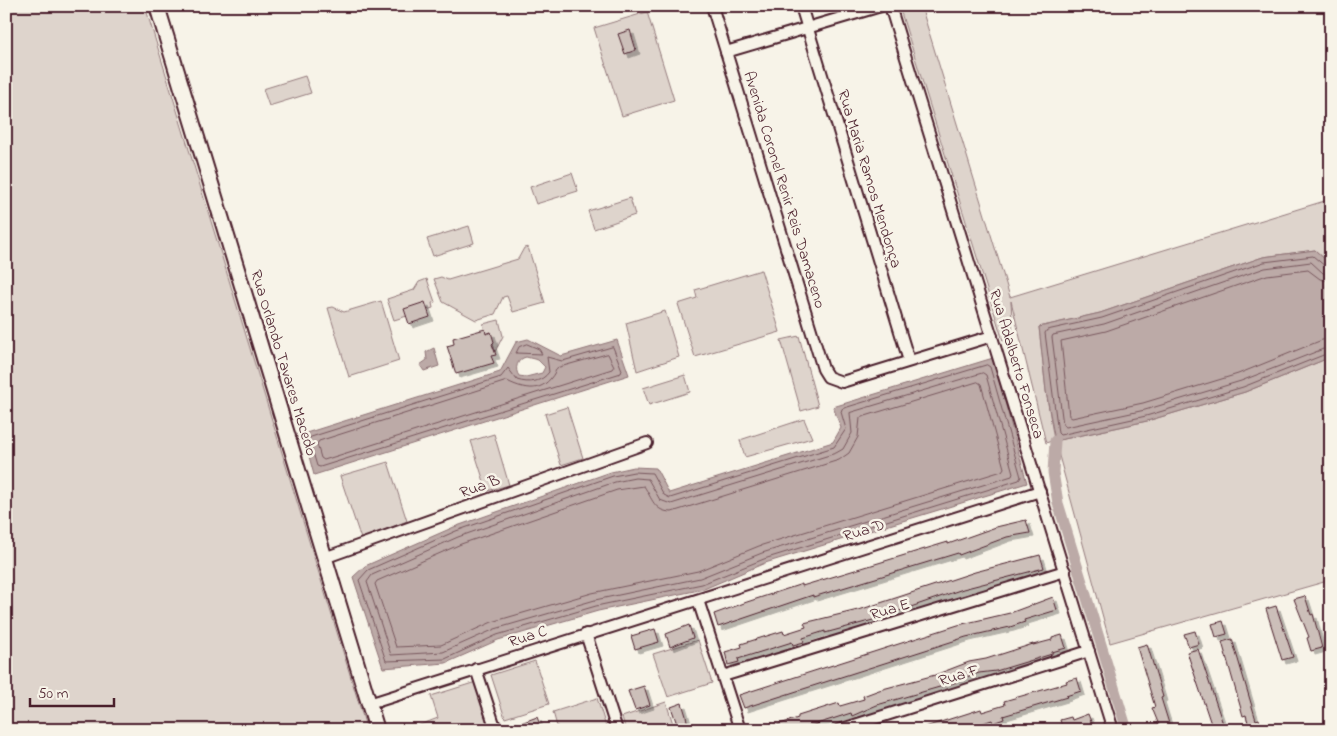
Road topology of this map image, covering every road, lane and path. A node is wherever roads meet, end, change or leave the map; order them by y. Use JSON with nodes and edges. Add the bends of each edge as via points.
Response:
{"nodes":[{"id":1,"x":157,"y":6,"type":"edge"},
{"id":2,"x":712,"y":6,"type":"edge"},
{"id":3,"x":801,"y":6,"type":"edge"},
{"id":4,"x":881,"y":6,"type":"edge"},
{"id":5,"x":890,"y":6,"type":"edge"},
{"id":6,"x":808,"y":28,"type":"junction"},
{"id":7,"x":726,"y":52,"type":"junction"},
{"id":8,"x":992,"y":336,"type":"junction"},
{"id":9,"x":909,"y":361,"type":"junction"},
{"id":10,"x":647,"y":444,"type":"dead end"},
{"id":11,"x":1040,"y":491,"type":"junction"},
{"id":12,"x":324,"y":558,"type":"junction"},
{"id":13,"x":1065,"y":571,"type":"junction"},
{"id":14,"x":698,"y":600,"type":"junction"},
{"id":15,"x":586,"y":634,"type":"junction"},
{"id":16,"x":1089,"y":652,"type":"junction"},
{"id":17,"x":476,"y":669,"type":"junction"},
{"id":18,"x":723,"y":676,"type":"junction"},
{"id":19,"x":369,"y":704,"type":"junction"},
{"id":20,"x":376,"y":730,"type":"edge"},
{"id":21,"x":496,"y":730,"type":"edge"},
{"id":22,"x":617,"y":730,"type":"edge"},
{"id":23,"x":740,"y":730,"type":"edge"},
{"id":24,"x":838,"y":730,"type":"edge"},
{"id":25,"x":1114,"y":730,"type":"edge"}],
"edges":[{"from":1,"to":12,"type":"street","name":"Rua Orlando Tavares Macedo"},
{"from":2,"to":7,"type":"street","name":"Avenida Coronel Renir Reis Damaceno"},
{"from":3,"to":6,"type":"street","name":"Rua Maria Ramos Mendonça"},
{"from":4,"to":6,"type":"street"},
{"from":5,"to":8,"type":"street","name":"Rua Adalberto Fonseca"},
{"from":6,"to":7,"type":"street"},
{"from":6,"to":9,"type":"street","name":"Rua Maria Ramos Mendonça"},
{"from":7,"to":9,"type":"street","name":"Avenida Coronel Renir Reis Damaceno","via":[[823,369],[832,380],[842,382]]},
{"from":8,"to":9,"type":"street"},
{"from":8,"to":11,"type":"street","name":"Rua Adalberto Fonseca"},
{"from":10,"to":12,"type":"street","name":"Rua B"},
{"from":11,"to":13,"type":"street","name":"Rua Adalberto Fonseca"},
{"from":11,"to":14,"type":"street","name":"Rua D"},
{"from":12,"to":19,"type":"street","name":"Rua Orlando Tavares Macedo"},
{"from":13,"to":16,"type":"street","name":"Rua Adalberto Fonseca"},
{"from":13,"to":18,"type":"street","name":"Rua E"},
{"from":14,"to":15,"type":"street","name":"Rua C"},
{"from":14,"to":18,"type":"street"},
{"from":15,"to":17,"type":"street","name":"Rua C"},
{"from":15,"to":22,"type":"street"},
{"from":16,"to":24,"type":"street","name":"Rua F"},
{"from":16,"to":25,"type":"street","name":"Rua Adalberto Fonseca"},
{"from":17,"to":19,"type":"street","name":"Rua C"},
{"from":17,"to":21,"type":"street"},
{"from":18,"to":23,"type":"street"},
{"from":19,"to":20,"type":"street","name":"Rua Orlando Tavares Macedo"}]}
